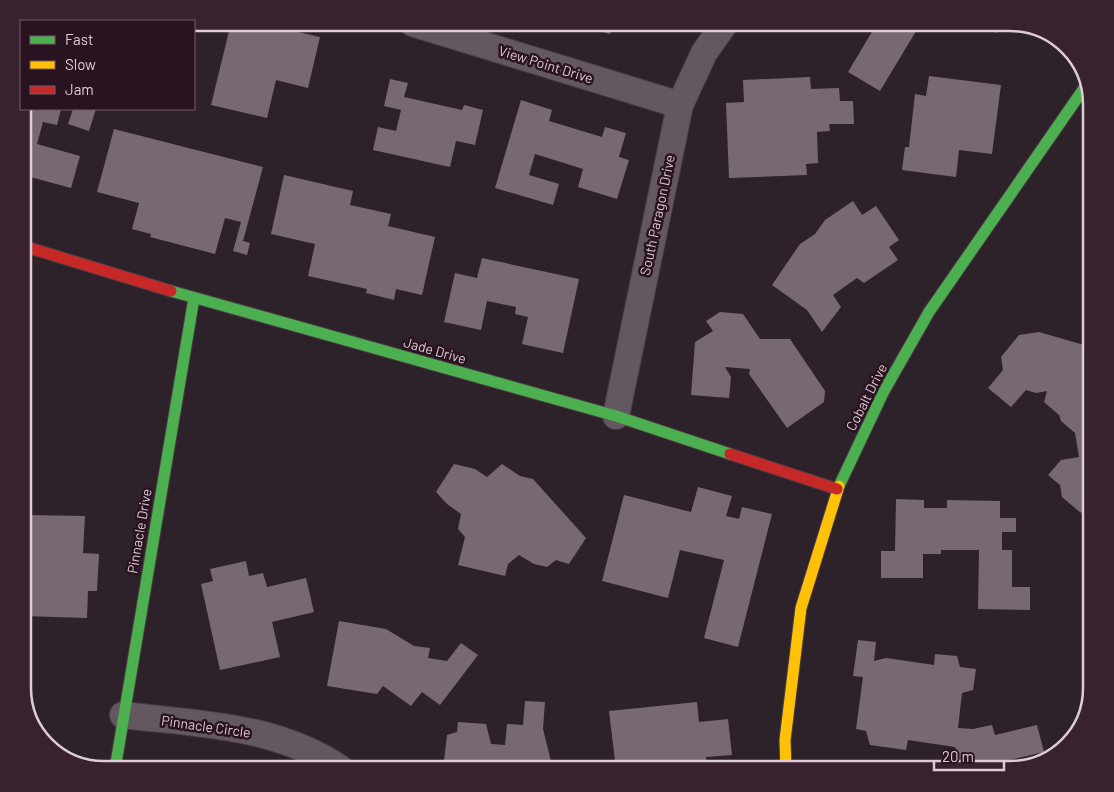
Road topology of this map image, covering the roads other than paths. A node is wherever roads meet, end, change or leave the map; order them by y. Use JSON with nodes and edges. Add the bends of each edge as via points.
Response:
{"nodes":[{"id":1,"x":441,"y":31,"type":"edge"},
{"id":2,"x":719,"y":31,"type":"edge"},
{"id":3,"x":1081,"y":92,"type":"edge"},
{"id":4,"x":680,"y":105,"type":"junction"},
{"id":5,"x":31,"y":248,"type":"edge"},
{"id":6,"x":194,"y":298,"type":"junction"},
{"id":7,"x":616,"y":416,"type":"junction"},
{"id":8,"x":837,"y":489,"type":"junction"},
{"id":9,"x":123,"y":716,"type":"junction"},
{"id":10,"x":116,"y":761,"type":"edge"},
{"id":11,"x":324,"y":761,"type":"edge"},
{"id":12,"x":786,"y":761,"type":"edge"}],
"edges":[{"from":1,"to":4,"type":"street","name":"View Point Drive"},
{"from":2,"to":4,"type":"street","name":"South Paragon Drive","via":[[704,53]]},
{"from":3,"to":8,"type":"street","name":"Cobalt Drive","via":[[930,312],[884,392]]},
{"from":4,"to":7,"type":"street","name":"South Paragon Drive"},
{"from":5,"to":6,"type":"street","name":"Jade Drive"},
{"from":6,"to":7,"type":"street","name":"Jade Drive"},
{"from":6,"to":9,"type":"street","name":"Pinnacle Drive"},
{"from":7,"to":8,"type":"street","name":"Jade Drive"},
{"from":8,"to":12,"type":"street","name":"Cobalt Drive","via":[[801,608],[785,740]]},
{"from":9,"to":10,"type":"street","name":"Pinnacle Drive"},
{"from":9,"to":11,"type":"street","name":"Pinnacle Circle","via":[[247,729],[297,746]]}]}
